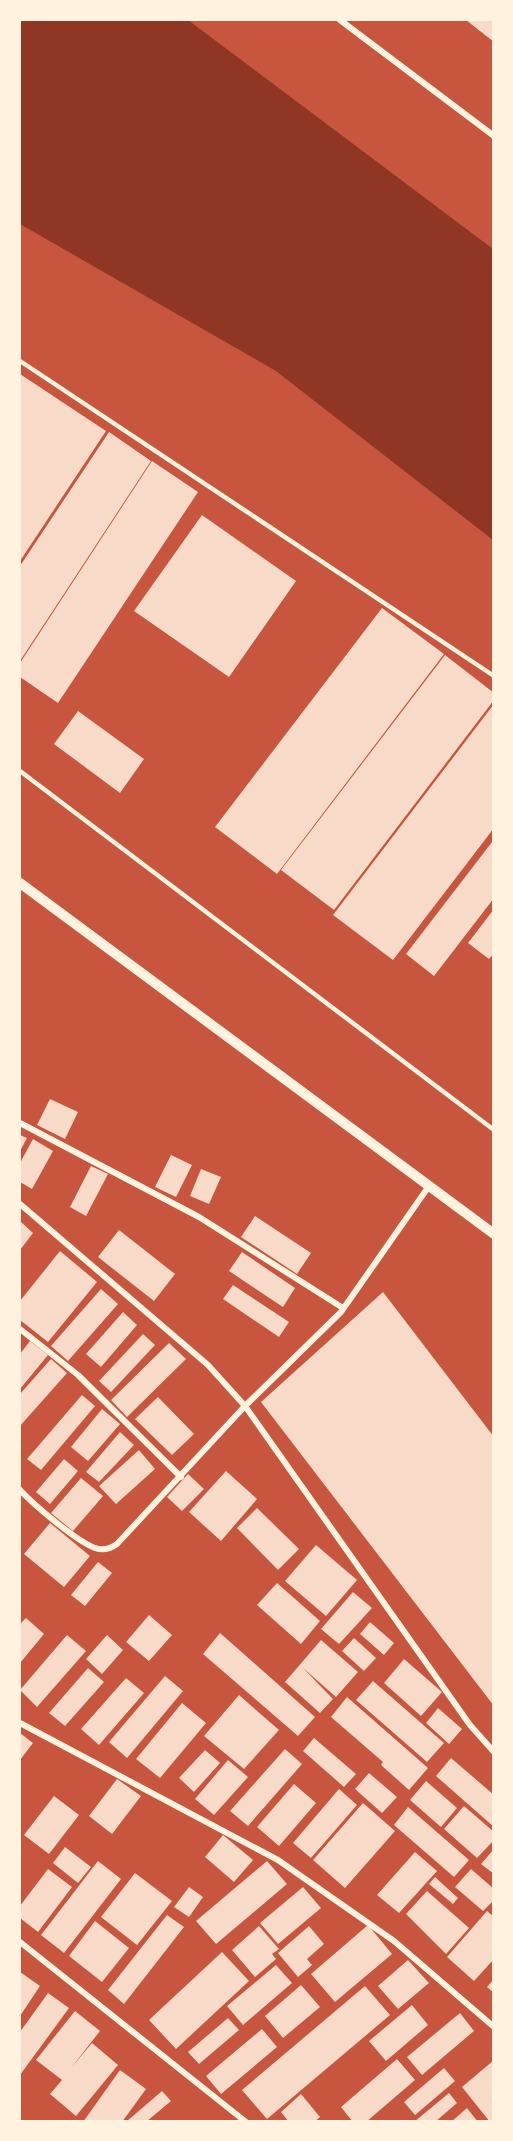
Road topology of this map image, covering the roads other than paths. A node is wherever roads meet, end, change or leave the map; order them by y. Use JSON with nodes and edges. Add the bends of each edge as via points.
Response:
{"nodes":[{"id":1,"x":340,"y":20,"type":"edge"},
{"id":2,"x":494,"y":136,"type":"edge"},
{"id":3,"x":20,"y":361,"type":"edge"},
{"id":4,"x":494,"y":676,"type":"edge"},
{"id":5,"x":20,"y":771,"type":"edge"},
{"id":6,"x":20,"y":883,"type":"edge"},
{"id":7,"x":20,"y":1123,"type":"edge"},
{"id":8,"x":494,"y":1130,"type":"edge"},
{"id":9,"x":429,"y":1186,"type":"junction"},
{"id":10,"x":20,"y":1204,"type":"edge"},
{"id":11,"x":494,"y":1234,"type":"edge"},
{"id":12,"x":343,"y":1308,"type":"junction"},
{"id":13,"x":20,"y":1329,"type":"edge"},
{"id":14,"x":245,"y":1406,"type":"junction"},
{"id":15,"x":181,"y":1477,"type":"junction"},
{"id":16,"x":20,"y":1490,"type":"edge"},
{"id":17,"x":20,"y":1723,"type":"edge"},
{"id":18,"x":494,"y":1752,"type":"edge"},
{"id":19,"x":20,"y":1942,"type":"edge"},
{"id":20,"x":494,"y":2027,"type":"edge"},
{"id":21,"x":246,"y":2121,"type":"edge"}],
"edges":[{"from":1,"to":2,"type":"street"},
{"from":3,"to":4,"type":"lane"},
{"from":5,"to":8,"type":"lane"},
{"from":6,"to":9,"type":"street"},
{"from":7,"to":12,"type":"street","via":[[199,1217]]},
{"from":9,"to":11,"type":"street"},
{"from":9,"to":12,"type":"street"},
{"from":10,"to":14,"type":"street","via":[[208,1365]]},
{"from":12,"to":14,"type":"street"},
{"from":13,"to":15,"type":"street","via":[[78,1375]]},
{"from":14,"to":15,"type":"street"},
{"from":14,"to":18,"type":"street","via":[[463,1715]]},
{"from":15,"to":16,"type":"street","via":[[117,1544],[104,1550],[93,1547]]},
{"from":17,"to":20,"type":"street","via":[[278,1860],[394,1941]]},
{"from":19,"to":21,"type":"street"}]}
